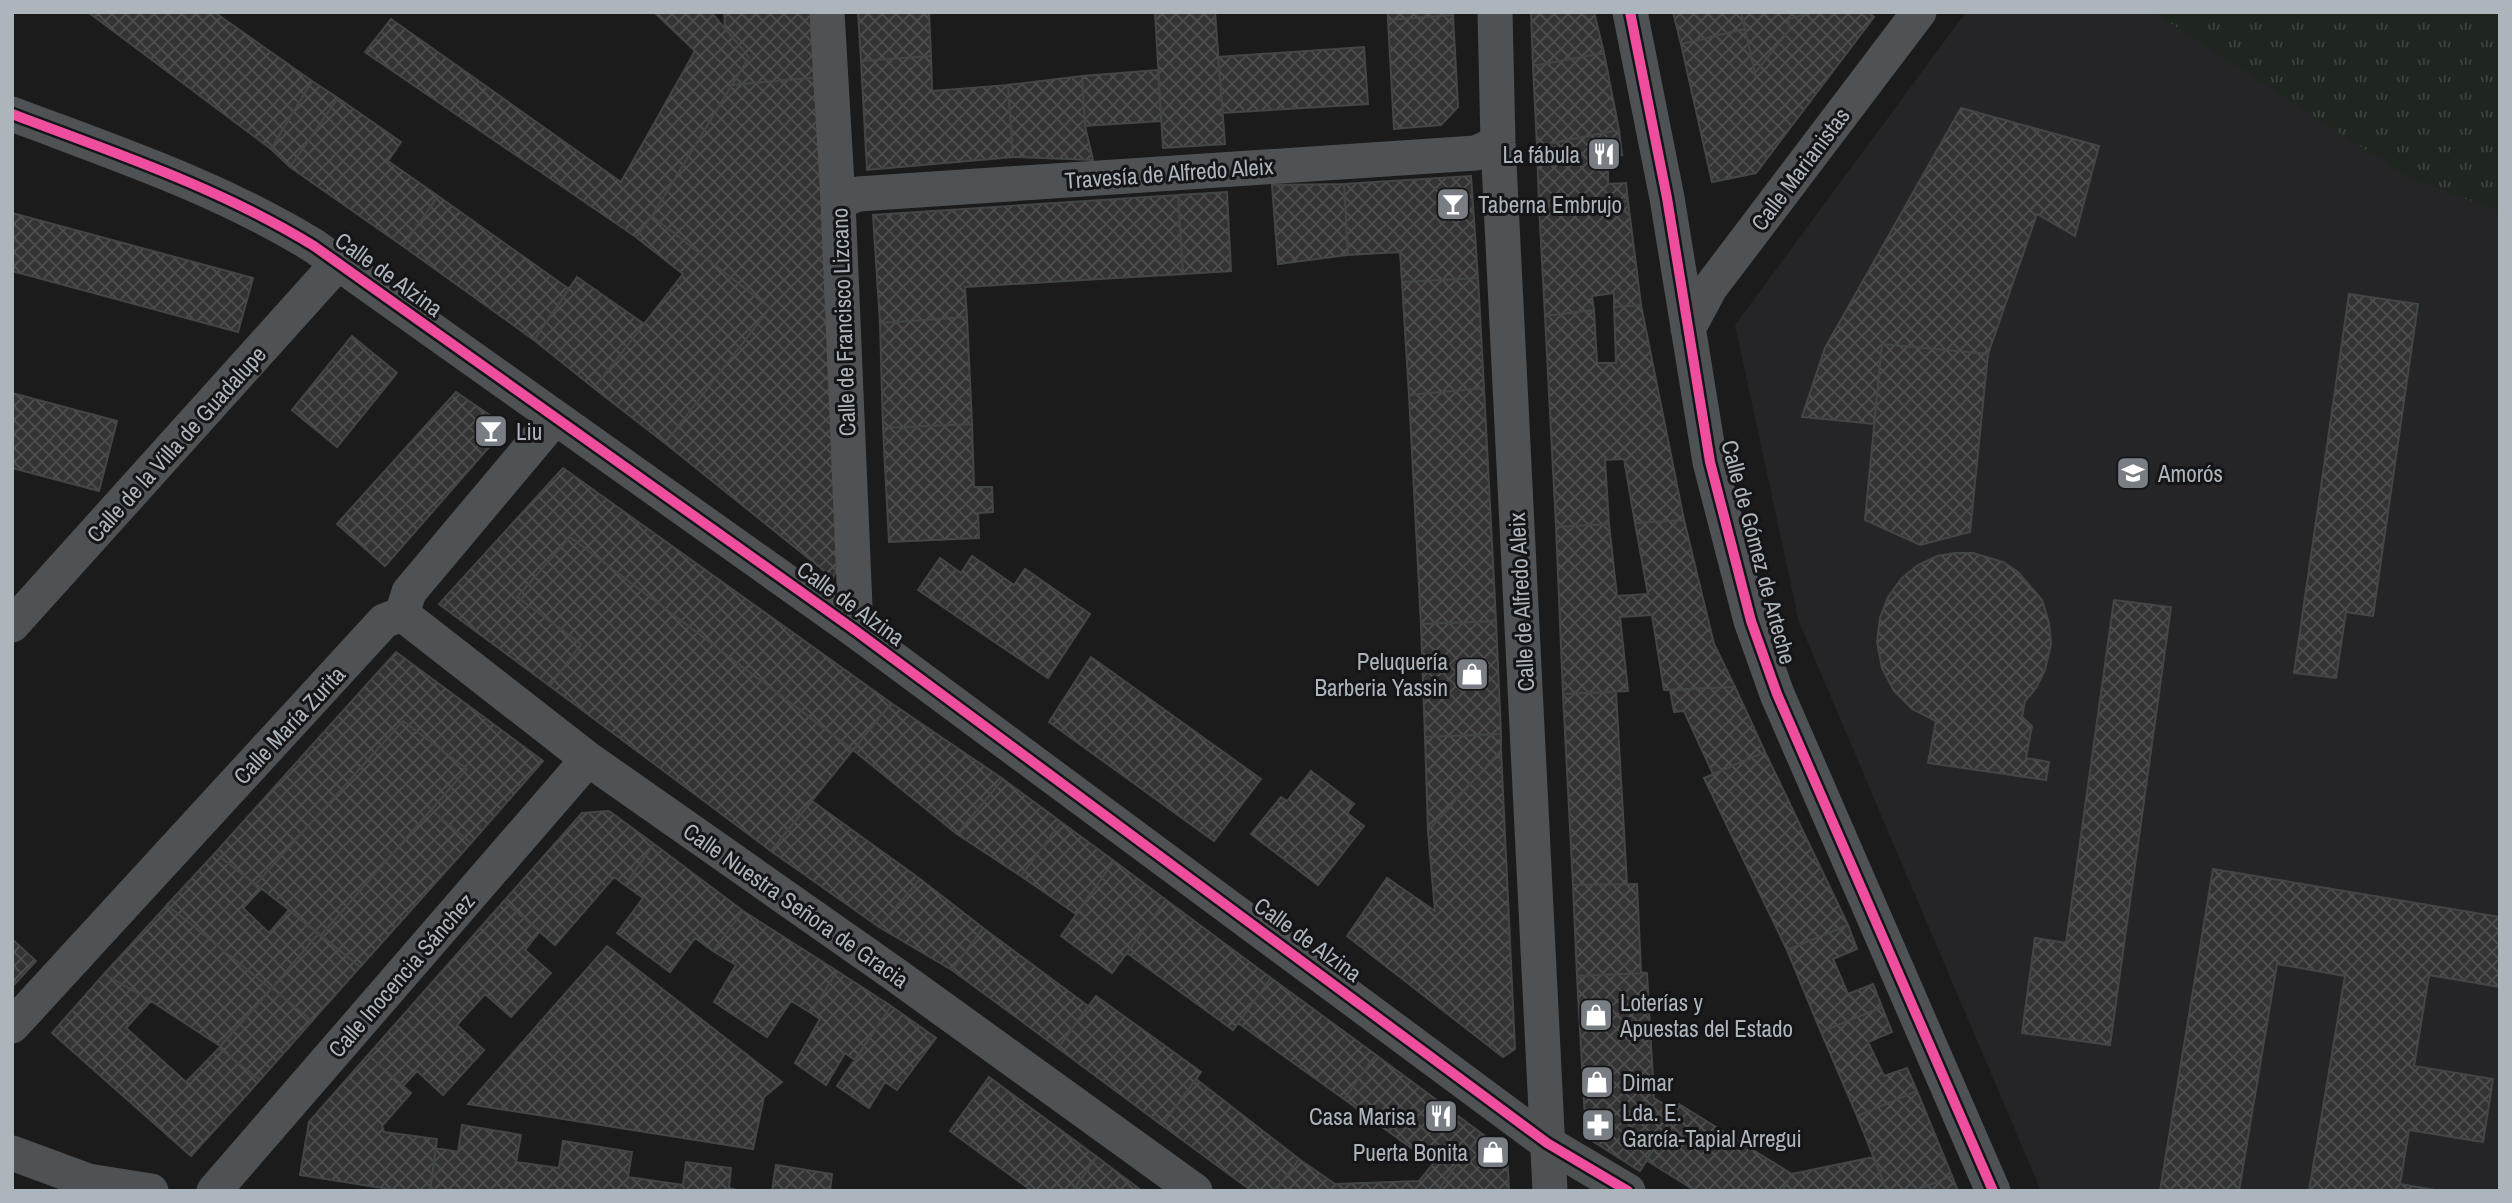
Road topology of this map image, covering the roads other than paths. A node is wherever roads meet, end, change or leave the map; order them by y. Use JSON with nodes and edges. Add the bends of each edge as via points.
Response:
{"nodes":[{"id":1,"x":827,"y":12,"type":"edge"},
{"id":2,"x":1494,"y":12,"type":"edge"},
{"id":3,"x":1630,"y":12,"type":"edge"},
{"id":4,"x":1919,"y":12,"type":"edge"},
{"id":5,"x":12,"y":114,"type":"edge"},
{"id":6,"x":1499,"y":143,"type":"junction"},
{"id":7,"x":838,"y":202,"type":"junction"},
{"id":8,"x":338,"y":263,"type":"junction"},
{"id":9,"x":1688,"y":329,"type":"junction"},
{"id":10,"x":555,"y":418,"type":"junction"},
{"id":11,"x":402,"y":614,"type":"junction"},
{"id":12,"x":12,"y":625,"type":"edge"},
{"id":13,"x":856,"y":631,"type":"junction"},
{"id":14,"x":588,"y":759,"type":"junction"},
{"id":15,"x":12,"y":1026,"type":"edge"},
{"id":16,"x":1547,"y":1143,"type":"junction"},
{"id":17,"x":12,"y":1153,"type":"edge"},
{"id":18,"x":151,"y":1191,"type":"edge"},
{"id":19,"x":214,"y":1191,"type":"edge"},
{"id":20,"x":1195,"y":1191,"type":"edge"},
{"id":21,"x":1550,"y":1191,"type":"edge"},
{"id":22,"x":1629,"y":1191,"type":"edge"},
{"id":23,"x":1993,"y":1191,"type":"edge"}],
"edges":[{"from":1,"to":7,"type":"street","name":"Calle de Francisco Lizcano"},
{"from":2,"to":6,"type":"street","name":"Calle de Alfredo Aleix"},
{"from":3,"to":9,"type":"street","name":"Calle de Gómez de Arteche"},
{"from":4,"to":9,"type":"street","name":"Calle Marianistas","via":[[1710,288]]},
{"from":5,"to":8,"type":"street","name":"Calle de Alzina","via":[[243,206]]},
{"from":6,"to":7,"type":"street","name":"Travesía de Alfredo Aleix","via":[[1476,153],[858,194]]},
{"from":6,"to":16,"type":"street","name":"Calle de Alfredo Aleix"},
{"from":7,"to":13,"type":"street","name":"Calle de Francisco Lizcano"},
{"from":8,"to":10,"type":"street","name":"Calle de Alzina"},
{"from":8,"to":12,"type":"street","name":"Calle de la Villa de Guadalupe"},
{"from":9,"to":23,"type":"street","name":"Calle de Gómez de Arteche","via":[[1710,462],[1751,621],[1777,694]]},
{"from":10,"to":11,"type":"street","via":[[409,592]]},
{"from":10,"to":13,"type":"street","name":"Calle de Alzina"},
{"from":11,"to":14,"type":"street","name":"Calle Nuestra Señora de Gracia"},
{"from":11,"to":15,"type":"street","name":"Calle María Zurita","via":[[384,621]]},
{"from":13,"to":16,"type":"street","name":"Calle de Alzina"},
{"from":14,"to":19,"type":"street","name":"Calle Inocencia Sánchez"},
{"from":14,"to":20,"type":"street","name":"Calle Nuestra Señora de Gracia"},
{"from":16,"to":21,"type":"street","name":"Calle de Alfredo Aleix"},
{"from":16,"to":22,"type":"street","name":"Calle de Alzina"},
{"from":17,"to":18,"type":"street","via":[[88,1181]]}]}
